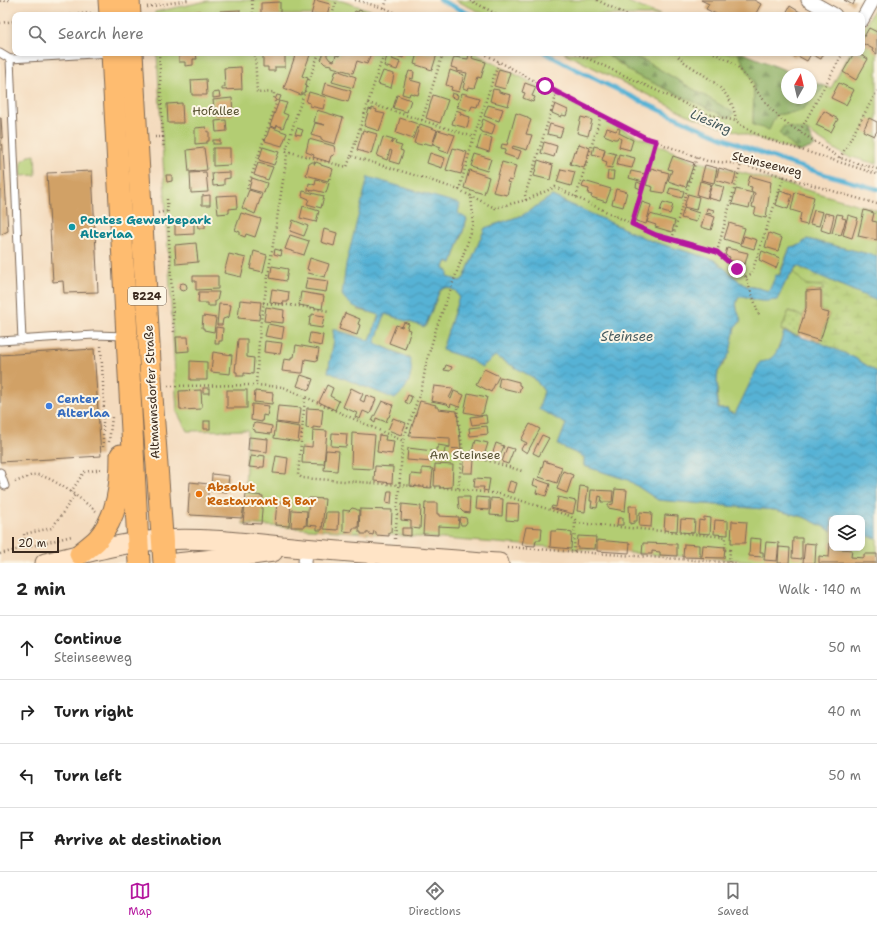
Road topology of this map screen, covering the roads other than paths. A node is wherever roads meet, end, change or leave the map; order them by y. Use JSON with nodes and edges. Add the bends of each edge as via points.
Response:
{"nodes":[{"id":1,"x":808,"y":0,"type":"edge"},
{"id":2,"x":873,"y":0,"type":"edge"},
{"id":3,"x":830,"y":12,"type":"edge"},
{"id":4,"x":865,"y":15,"type":"edge"},
{"id":5,"x":0,"y":53,"type":"edge"},
{"id":6,"x":61,"y":56,"type":"edge"},
{"id":7,"x":112,"y":56,"type":"edge"},
{"id":8,"x":132,"y":56,"type":"edge"},
{"id":9,"x":10,"y":59,"type":"junction"},
{"id":10,"x":126,"y":336,"type":"junction"},
{"id":11,"x":22,"y":340,"type":"junction"},
{"id":12,"x":0,"y":341,"type":"edge"},
{"id":13,"x":129,"y":378,"type":"junction"},
{"id":14,"x":0,"y":472,"type":"edge"},
{"id":15,"x":5,"y":486,"type":"road end"},
{"id":16,"x":162,"y":540,"type":"junction"},
{"id":17,"x":137,"y":542,"type":"junction"},
{"id":18,"x":302,"y":553,"type":"edge"},
{"id":19,"x":80,"y":554,"type":"junction"},
{"id":20,"x":45,"y":563,"type":"edge"},
{"id":21,"x":139,"y":563,"type":"edge"},
{"id":22,"x":164,"y":563,"type":"edge"},
{"id":23,"x":176,"y":563,"type":"edge"},
{"id":24,"x":500,"y":563,"type":"edge"}],
"edges":[{"from":1,"to":3,"type":"street"},
{"from":2,"to":4,"type":"street"},
{"from":5,"to":9,"type":"lane"},
{"from":6,"to":9,"type":"lane"},
{"from":7,"to":10,"type":"main road","name":"Altmannsdorfer Straße","number":"B224"},
{"from":8,"to":16,"type":"main road","name":"Altmannsdorfer Straße","number":"B224"},
{"from":9,"to":11,"type":"lane"},
{"from":10,"to":11,"type":"lane"},
{"from":10,"to":13,"type":"main road","name":"Altmannsdorfer Straße","number":"B224"},
{"from":11,"to":12,"type":"lane"},
{"from":13,"to":17,"type":"main road","name":"Altmannsdorfer Straße","number":"B224"},
{"from":13,"to":19,"type":"main road","via":[[121,395],[121,479],[113,514],[97,539]]},
{"from":14,"to":15,"type":"lane"},
{"from":16,"to":17,"type":"main road"},
{"from":16,"to":18,"type":"main road","via":[[256,543]]},
{"from":16,"to":22,"type":"main road","name":"Altmannsdorfer Straße","number":"B224"},
{"from":17,"to":19,"type":"main road"},
{"from":17,"to":21,"type":"main road","name":"Altmannsdorfer Straße","number":"B224"},
{"from":18,"to":23,"type":"main road"},
{"from":18,"to":24,"type":"main road"},
{"from":19,"to":20,"type":"main road"}]}
